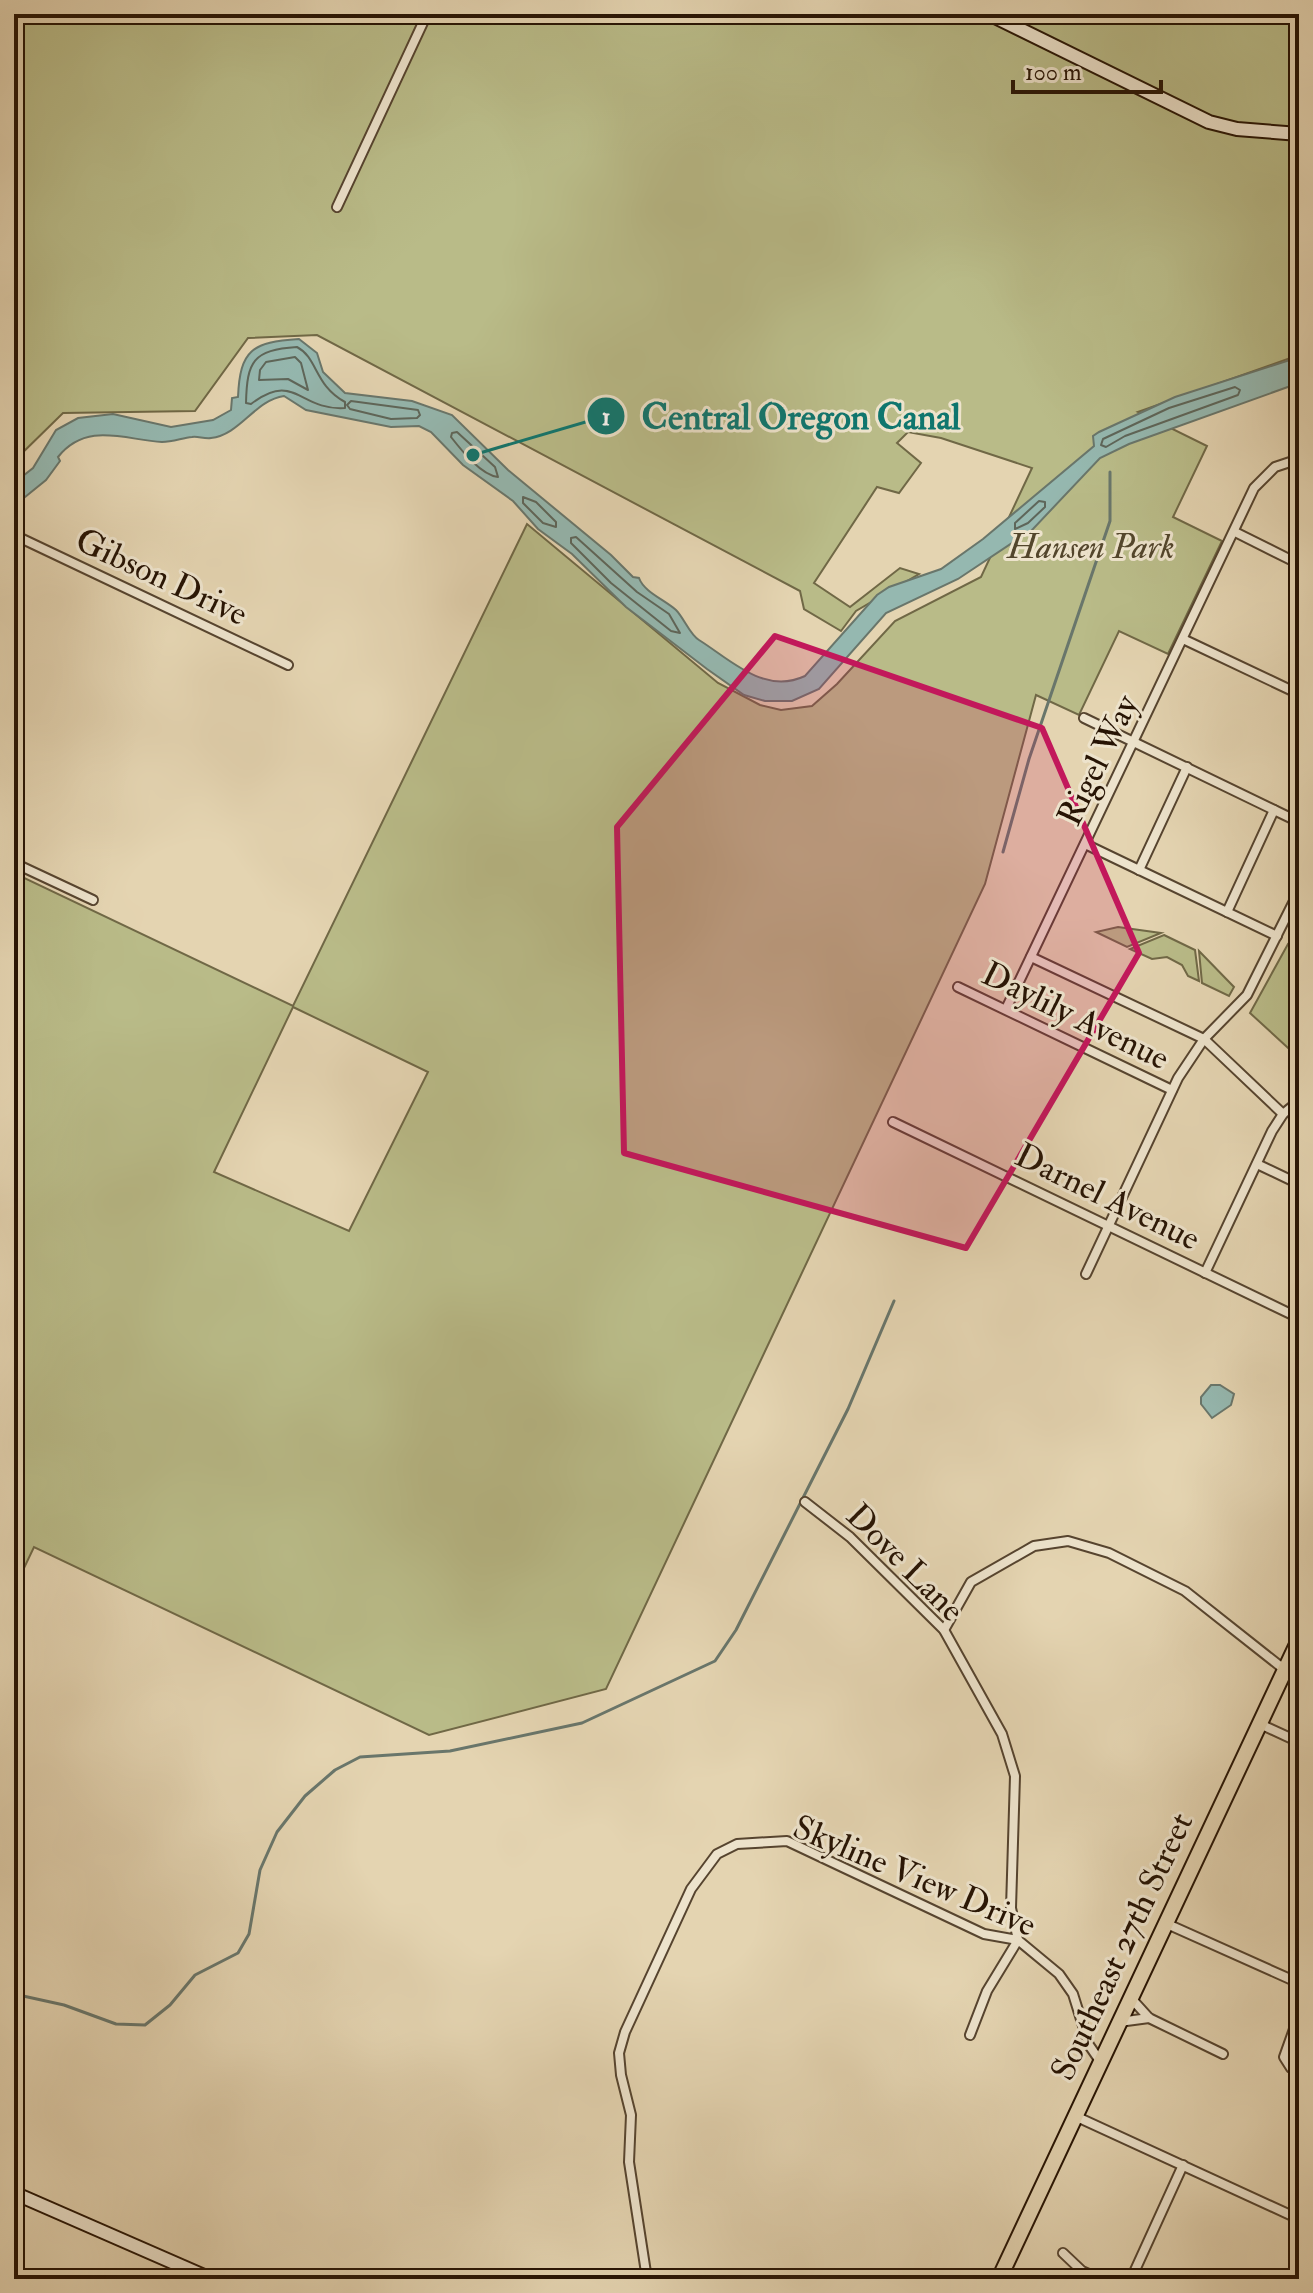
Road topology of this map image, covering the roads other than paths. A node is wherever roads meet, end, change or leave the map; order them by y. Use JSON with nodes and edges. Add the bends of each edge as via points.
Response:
{"nodes":[{"id":1,"x":427,"y":14,"type":"edge"},
{"id":2,"x":989,"y":14,"type":"edge"},
{"id":3,"x":1299,"y":134,"type":"edge"},
{"id":4,"x":337,"y":207,"type":"dead end"},
{"id":5,"x":1299,"y":459,"type":"edge"},
{"id":6,"x":1235,"y":532,"type":"junction"},
{"id":7,"x":14,"y":535,"type":"edge"},
{"id":8,"x":1299,"y":564,"type":"edge"},
{"id":9,"x":1185,"y":640,"type":"junction"},
{"id":10,"x":288,"y":665,"type":"dead end"},
{"id":11,"x":1299,"y":694,"type":"edge"},
{"id":12,"x":1084,"y":718,"type":"dead end"},
{"id":13,"x":1135,"y":742,"type":"junction"},
{"id":14,"x":1187,"y":767,"type":"junction"},
{"id":15,"x":1274,"y":810,"type":"junction"},
{"id":16,"x":1299,"y":822,"type":"edge"},
{"id":17,"x":1085,"y":844,"type":"junction"},
{"id":18,"x":14,"y":863,"type":"edge"},
{"id":19,"x":1139,"y":870,"type":"junction"},
{"id":20,"x":1298,"y":893,"type":"edge"},
{"id":21,"x":93,"y":900,"type":"dead end"},
{"id":22,"x":1227,"y":912,"type":"junction"},
{"id":23,"x":1277,"y":936,"type":"junction"},
{"id":24,"x":1031,"y":957,"type":"junction"},
{"id":25,"x":958,"y":987,"type":"dead end"},
{"id":26,"x":1006,"y":1009,"type":"junction"},
{"id":27,"x":1204,"y":1039,"type":"junction"},
{"id":28,"x":1172,"y":1090,"type":"junction"},
{"id":29,"x":1299,"y":1101,"type":"edge"},
{"id":30,"x":1283,"y":1114,"type":"junction"},
{"id":31,"x":893,"y":1122,"type":"dead end"},
{"id":32,"x":1257,"y":1164,"type":"junction"},
{"id":33,"x":1299,"y":1184,"type":"edge"},
{"id":34,"x":1108,"y":1226,"type":"junction"},
{"id":35,"x":1205,"y":1273,"type":"junction"},
{"id":36,"x":1086,"y":1274,"type":"dead end"},
{"id":37,"x":1299,"y":1318,"type":"edge"},
{"id":38,"x":805,"y":1502,"type":"dead end"},
{"id":39,"x":944,"y":1630,"type":"junction"},
{"id":40,"x":1299,"y":1640,"type":"edge"},
{"id":41,"x":1285,"y":1670,"type":"junction"},
{"id":42,"x":1260,"y":1724,"type":"junction"},
{"id":43,"x":1299,"y":1742,"type":"edge"},
{"id":44,"x":1165,"y":1923,"type":"junction"},
{"id":45,"x":1018,"y":1940,"type":"junction"},
{"id":46,"x":1299,"y":1983,"type":"edge"},
{"id":47,"x":1130,"y":1997,"type":"junction"},
{"id":48,"x":1299,"y":2015,"type":"edge"},
{"id":49,"x":1149,"y":2018,"type":"junction"},
{"id":50,"x":1118,"y":2022,"type":"junction"},
{"id":51,"x":970,"y":2035,"type":"dead end"},
{"id":52,"x":1223,"y":2054,"type":"dead end"},
{"id":53,"x":1100,"y":2061,"type":"junction"},
{"id":54,"x":1299,"y":2072,"type":"edge"},
{"id":55,"x":1075,"y":2116,"type":"junction"},
{"id":56,"x":1183,"y":2165,"type":"junction"},
{"id":57,"x":14,"y":2193,"type":"edge"},
{"id":58,"x":1299,"y":2219,"type":"edge"},
{"id":59,"x":1063,"y":2253,"type":"dead end"},
{"id":60,"x":211,"y":2279,"type":"edge"},
{"id":61,"x":647,"y":2279,"type":"edge"},
{"id":62,"x":999,"y":2279,"type":"edge"},
{"id":63,"x":1100,"y":2279,"type":"edge"},
{"id":64,"x":1131,"y":2279,"type":"edge"}],
"edges":[{"from":1,"to":4,"type":"street"},
{"from":2,"to":3,"type":"street","via":[[1209,122]]},
{"from":5,"to":6,"type":"street","name":"Rigel Way","via":[[1275,467],[1254,488]]},
{"from":6,"to":8,"type":"street"},
{"from":6,"to":9,"type":"street","name":"Rigel Way"},
{"from":7,"to":10,"type":"street","name":"Gibson Drive"},
{"from":9,"to":11,"type":"street"},
{"from":9,"to":13,"type":"street","name":"Rigel Way"},
{"from":12,"to":13,"type":"street"},
{"from":13,"to":14,"type":"street"},
{"from":13,"to":17,"type":"street","name":"Rigel Way"},
{"from":14,"to":15,"type":"street"},
{"from":14,"to":19,"type":"street"},
{"from":15,"to":16,"type":"street"},
{"from":15,"to":22,"type":"street"},
{"from":17,"to":19,"type":"street"},
{"from":17,"to":24,"type":"street","name":"Rigel Way"},
{"from":18,"to":21,"type":"street"},
{"from":19,"to":22,"type":"street"},
{"from":20,"to":23,"type":"street"},
{"from":22,"to":23,"type":"street"},
{"from":23,"to":27,"type":"street","via":[[1247,995]]},
{"from":24,"to":26,"type":"street","name":"Rigel Way"},
{"from":24,"to":27,"type":"street"},
{"from":25,"to":26,"type":"street","name":"Daylily Avenue"},
{"from":26,"to":28,"type":"street","name":"Daylily Avenue"},
{"from":27,"to":28,"type":"street"},
{"from":27,"to":30,"type":"street"},
{"from":28,"to":34,"type":"street"},
{"from":29,"to":30,"type":"street"},
{"from":30,"to":32,"type":"street"},
{"from":31,"to":34,"type":"street","name":"Darnel Avenue"},
{"from":32,"to":33,"type":"street"},
{"from":32,"to":35,"type":"street"},
{"from":34,"to":35,"type":"street","name":"Darnel Avenue"},
{"from":34,"to":36,"type":"street"},
{"from":35,"to":37,"type":"street","name":"Darnel Avenue"},
{"from":38,"to":39,"type":"street","name":"Dove Lane","via":[[850,1537]]},
{"from":39,"to":41,"type":"street","via":[[971,1582],[1034,1546],[1068,1541],[1109,1553],[1185,1591]]},
{"from":39,"to":45,"type":"street","name":"Dove Lane","via":[[1002,1734],[1015,1776],[1011,1908]]},
{"from":40,"to":41,"type":"main road","name":"Southeast 27th Street"},
{"from":41,"to":42,"type":"main road","name":"Southeast 27th Street"},
{"from":42,"to":43,"type":"street"},
{"from":42,"to":44,"type":"main road","name":"Southeast 27th Street"},
{"from":44,"to":46,"type":"street"},
{"from":44,"to":47,"type":"main road","name":"Southeast 27th Street"},
{"from":45,"to":51,"type":"street","via":[[987,1991]]},
{"from":45,"to":53,"type":"street","name":"Skyline View Drive","via":[[1059,1974],[1073,1994],[1089,2045]]},
{"from":45,"to":61,"type":"street","name":"Skyline View Drive","via":[[984,1934],[787,1841],[737,1844],[717,1854],[691,1889],[619,2053],[631,2115],[629,2162]]},
{"from":47,"to":49,"type":"street"},
{"from":47,"to":50,"type":"main road","name":"Southeast 27th Street"},
{"from":48,"to":54,"type":"street","via":[[1284,2057]]},
{"from":49,"to":50,"type":"street"},
{"from":49,"to":52,"type":"street"},
{"from":50,"to":53,"type":"main road","name":"Southeast 27th Street"},
{"from":53,"to":55,"type":"main road","name":"Southeast 27th Street"},
{"from":55,"to":56,"type":"street"},
{"from":55,"to":62,"type":"main road","name":"Southeast 27th Street"},
{"from":56,"to":58,"type":"street"},
{"from":56,"to":64,"type":"street"},
{"from":57,"to":60,"type":"street"},
{"from":59,"to":63,"type":"street"}]}
